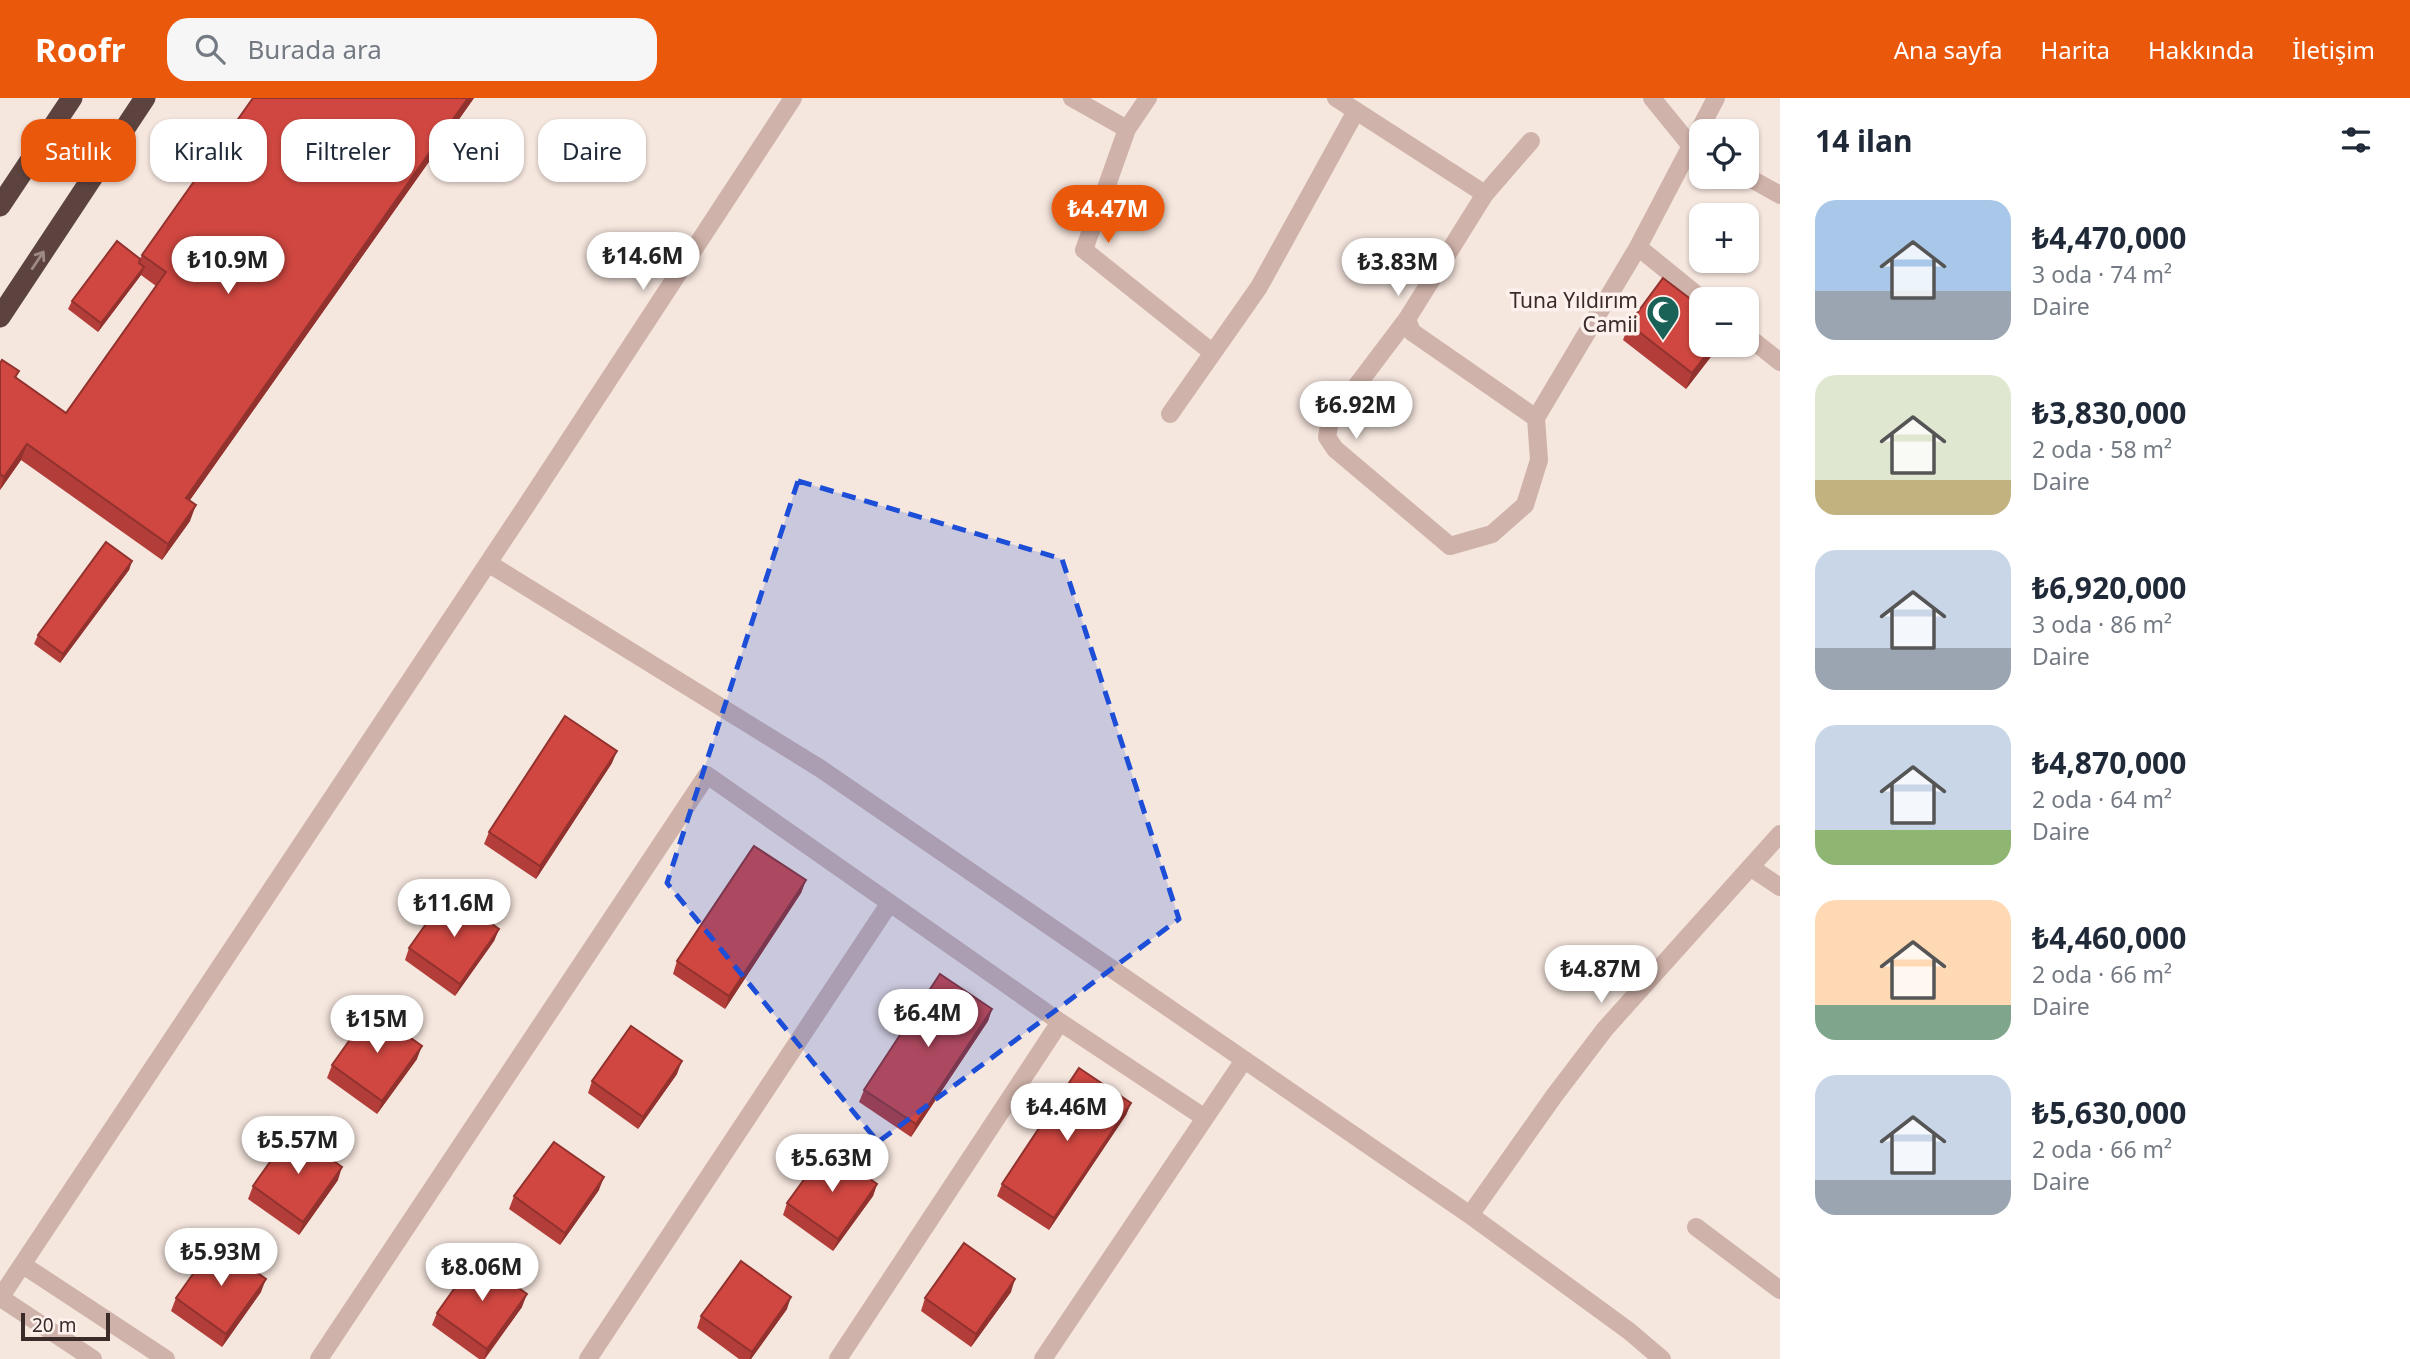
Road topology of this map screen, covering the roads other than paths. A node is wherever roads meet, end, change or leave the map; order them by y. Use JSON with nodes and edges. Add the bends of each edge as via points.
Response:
{"nodes":[{"id":1,"x":72,"y":98,"type":"edge"},
{"id":2,"x":145,"y":98,"type":"edge"},
{"id":3,"x":793,"y":98,"type":"edge"},
{"id":4,"x":1072,"y":98,"type":"edge"},
{"id":5,"x":1148,"y":98,"type":"edge"},
{"id":6,"x":1336,"y":98,"type":"edge"},
{"id":7,"x":1652,"y":98,"type":"edge"},
{"id":8,"x":1716,"y":98,"type":"edge"},
{"id":9,"x":1356,"y":111,"type":"junction"},
{"id":10,"x":1708,"y":119,"type":"edge"},
{"id":11,"x":1127,"y":129,"type":"junction"},
{"id":12,"x":1531,"y":141,"type":"dead end"},
{"id":13,"x":1689,"y":141,"type":"edge"},
{"id":14,"x":1689,"y":161,"type":"edge"},
{"id":15,"x":1759,"y":183,"type":"edge"},
{"id":16,"x":1486,"y":194,"type":"junction"},
{"id":17,"x":1780,"y":195,"type":"edge"},
{"id":18,"x":0,"y":206,"type":"edge"},
{"id":19,"x":1638,"y":247,"type":"junction"},
{"id":20,"x":1689,"y":288,"type":"edge"},
{"id":21,"x":0,"y":317,"type":"edge"},
{"id":22,"x":1407,"y":319,"type":"junction"},
{"id":23,"x":1759,"y":345,"type":"edge"},
{"id":24,"x":1213,"y":353,"type":"junction"},
{"id":25,"x":1780,"y":362,"type":"edge"},
{"id":26,"x":1170,"y":414,"type":"dead end"},
{"id":27,"x":1536,"y":418,"type":"junction"},
{"id":28,"x":488,"y":563,"type":"junction"},
{"id":29,"x":1780,"y":834,"type":"edge"},
{"id":30,"x":1750,"y":867,"type":"junction"},
{"id":31,"x":1780,"y":887,"type":"edge"},
{"id":32,"x":889,"y":904,"type":"junction"},
{"id":33,"x":1060,"y":1022,"type":"junction"},
{"id":34,"x":1244,"y":1060,"type":"junction"},
{"id":35,"x":1205,"y":1118,"type":"junction"},
{"id":36,"x":1470,"y":1215,"type":"junction"},
{"id":37,"x":1696,"y":1227,"type":"dead end"},
{"id":38,"x":23,"y":1265,"type":"junction"},
{"id":39,"x":1780,"y":1290,"type":"edge"},
{"id":40,"x":0,"y":1298,"type":"edge"},
{"id":41,"x":93,"y":1359,"type":"edge"},
{"id":42,"x":166,"y":1359,"type":"edge"},
{"id":43,"x":319,"y":1359,"type":"edge"},
{"id":44,"x":588,"y":1359,"type":"edge"},
{"id":45,"x":838,"y":1359,"type":"edge"},
{"id":46,"x":1043,"y":1359,"type":"edge"},
{"id":47,"x":1662,"y":1359,"type":"edge"}],
"edges":[{"from":1,"to":18,"type":"highway"},
{"from":21,"to":2,"type":"highway","one_way":true},
{"from":3,"to":28,"type":"street"},
{"from":4,"to":11,"type":"street"},
{"from":5,"to":11,"type":"street"},
{"from":6,"to":9,"type":"street"},
{"from":7,"to":13,"type":"street"},
{"from":8,"to":10,"type":"street"},
{"from":9,"to":16,"type":"street"},
{"from":9,"to":24,"type":"street","via":[[1259,287]]},
{"from":11,"to":24,"type":"street","via":[[1084,250]]},
{"from":12,"to":16,"type":"street"},
{"from":14,"to":19,"type":"street"},
{"from":15,"to":17,"type":"street"},
{"from":16,"to":22,"type":"street"},
{"from":19,"to":20,"type":"street"},
{"from":19,"to":27,"type":"street"},
{"from":22,"to":27,"type":"street","via":[[1412,332]]},
{"from":22,"to":27,"type":"street","via":[[1329,421],[1327,437],[1335,449],[1450,546],[1492,534],[1525,505],[1539,460]]},
{"from":23,"to":25,"type":"street"},
{"from":24,"to":26,"type":"street"},
{"from":28,"to":34,"type":"street","via":[[821,769]]},
{"from":28,"to":38,"type":"street"},
{"from":29,"to":30,"type":"street"},
{"from":30,"to":31,"type":"street"},
{"from":30,"to":36,"type":"street","via":[[1605,1030]]},
{"from":32,"to":33,"type":"street"},
{"from":32,"to":43,"type":"street","via":[[707,775]]},
{"from":32,"to":44,"type":"street"},
{"from":33,"to":35,"type":"street"},
{"from":33,"to":45,"type":"street"},
{"from":34,"to":35,"type":"street"},
{"from":34,"to":36,"type":"street"},
{"from":35,"to":46,"type":"street"},
{"from":36,"to":47,"type":"street"},
{"from":37,"to":39,"type":"street"},
{"from":38,"to":40,"type":"street"},
{"from":38,"to":42,"type":"street"},
{"from":40,"to":41,"type":"street"}]}
